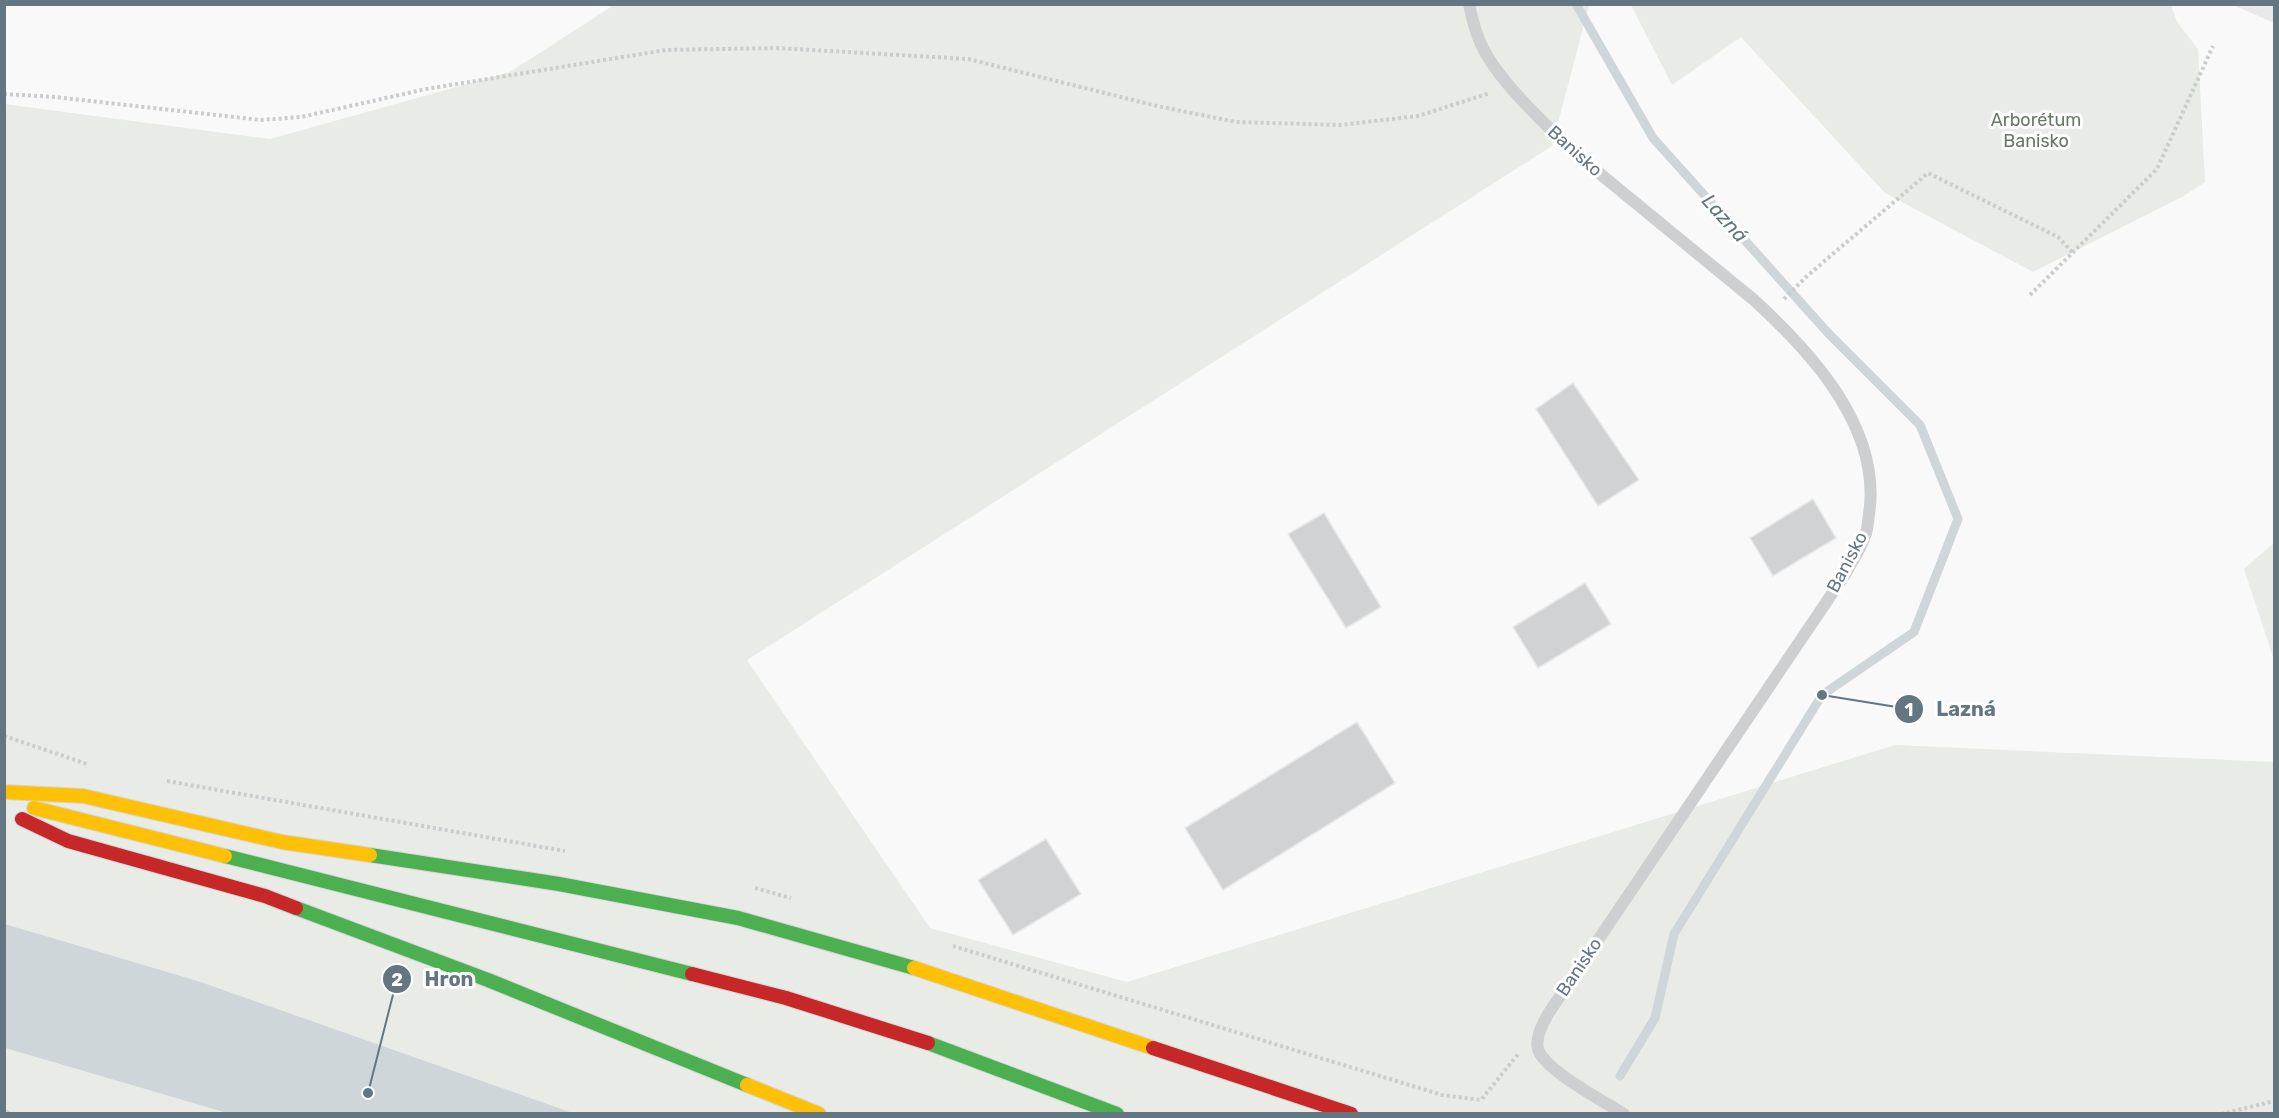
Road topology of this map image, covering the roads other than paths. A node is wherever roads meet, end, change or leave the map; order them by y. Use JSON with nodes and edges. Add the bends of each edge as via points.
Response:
{"nodes":[{"id":1,"x":1469,"y":4,"type":"edge"},
{"id":2,"x":4,"y":792,"type":"edge"},
{"id":3,"x":4,"y":801,"type":"edge"},
{"id":4,"x":4,"y":811,"type":"edge"},
{"id":5,"x":819,"y":1113,"type":"edge"},
{"id":6,"x":1117,"y":1113,"type":"edge"},
{"id":7,"x":1351,"y":1113,"type":"edge"},
{"id":8,"x":1624,"y":1113,"type":"edge"}],
"edges":[{"from":1,"to":8,"type":"lane","name":"Banisko","via":[[1480,44],[1489,59],[1571,150],[1754,300],[1831,383],[1853,419],[1870,478],[1865,537],[1846,573],[1539,1032],[1537,1047],[1547,1063]]},
{"from":2,"to":7,"type":"main road","via":[[83,796],[282,842],[559,884],[738,918],[916,969]]},
{"from":3,"to":6,"type":"main road","via":[[786,998],[946,1048]]},
{"from":4,"to":5,"type":"main road","via":[[68,841],[265,896],[488,980]]}]}
